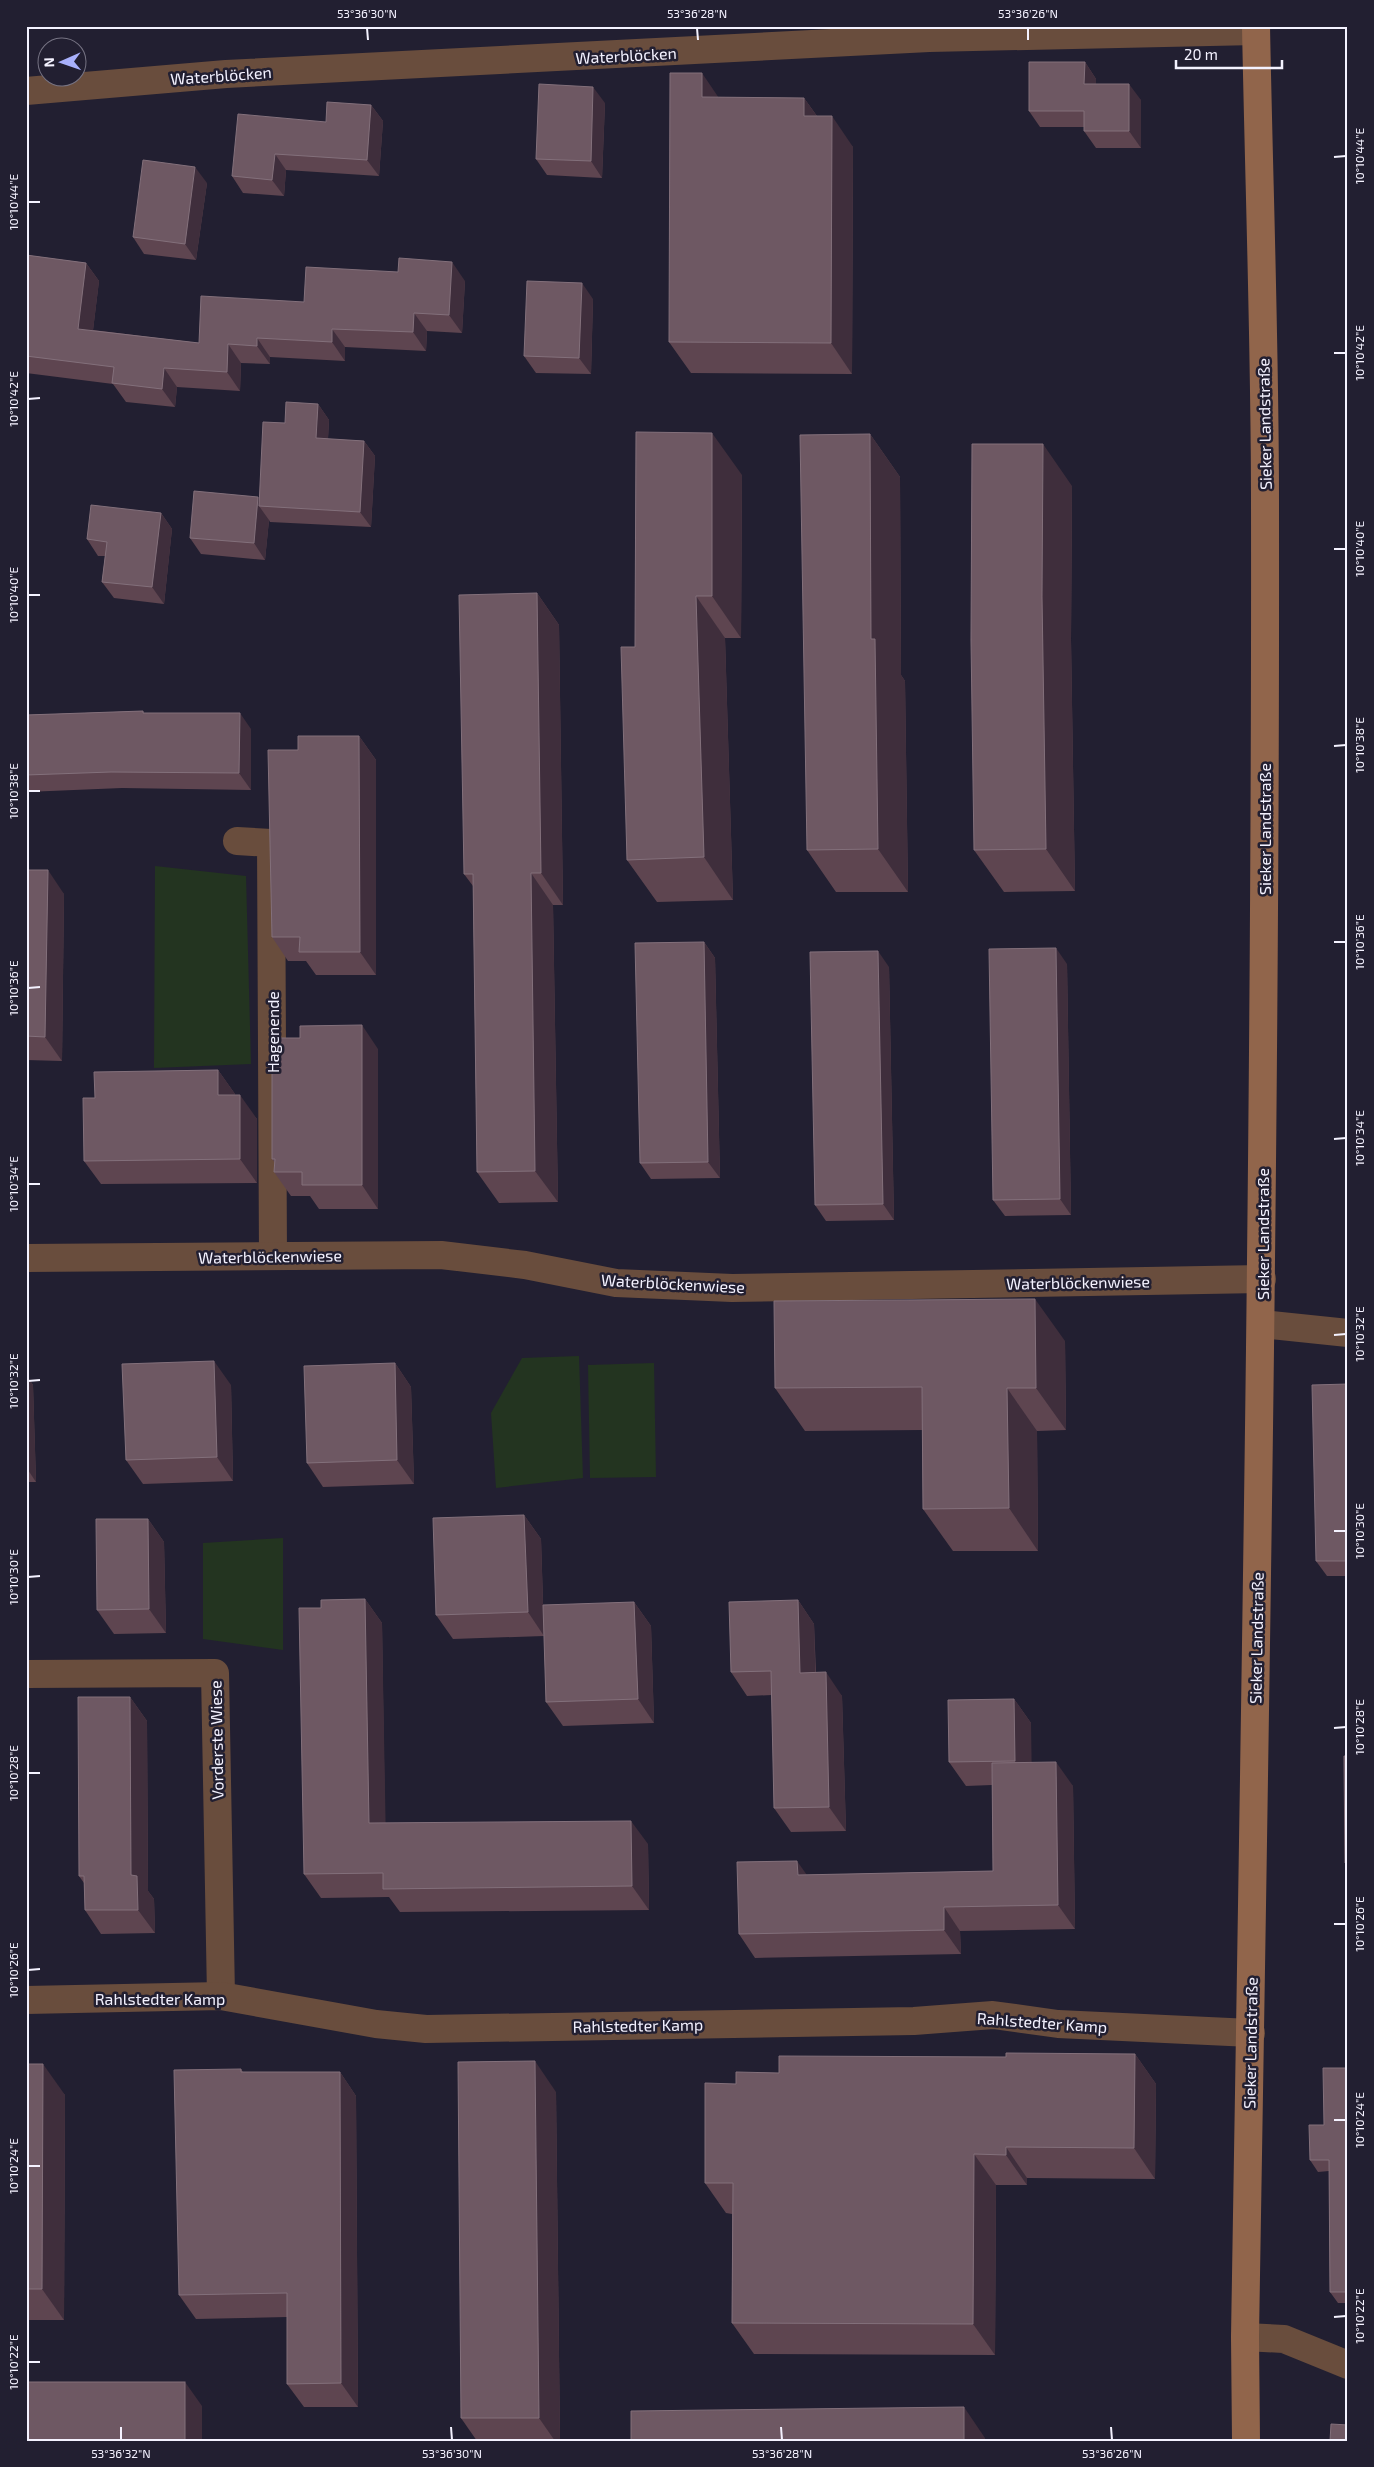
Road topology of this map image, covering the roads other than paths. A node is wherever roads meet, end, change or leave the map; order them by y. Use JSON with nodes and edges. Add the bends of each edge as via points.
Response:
{"nodes":[{"id":1,"x":1256,"y":28,"type":"edge"},
{"id":2,"x":26,"y":90,"type":"edge"},
{"id":3,"x":237,"y":841,"type":"dead end"},
{"id":4,"x":273,"y":1256,"type":"junction"},
{"id":5,"x":26,"y":1258,"type":"edge"},
{"id":6,"x":1262,"y":1279,"type":"junction"},
{"id":7,"x":1261,"y":1324,"type":"junction"},
{"id":8,"x":1348,"y":1334,"type":"edge"},
{"id":9,"x":26,"y":1674,"type":"edge"},
{"id":10,"x":221,"y":1996,"type":"junction"},
{"id":11,"x":26,"y":2000,"type":"edge"},
{"id":12,"x":1251,"y":2033,"type":"junction"},
{"id":13,"x":1245,"y":2337,"type":"junction"},
{"id":14,"x":1348,"y":2365,"type":"edge"},
{"id":15,"x":1246,"y":2441,"type":"edge"}],
"edges":[{"from":1,"to":2,"type":"street","name":"Waterblöcken","via":[[929,38],[226,74]]},
{"from":1,"to":6,"type":"main road","name":"Sieker Landstraße","via":[[1265,496]]},
{"from":3,"to":4,"type":"street","name":"Hagenende","via":[[270,843]]},
{"from":4,"to":5,"type":"street","name":"Waterblöckenwiese"},
{"from":4,"to":6,"type":"street","name":"Waterblöckenwiese","via":[[441,1255],[525,1265],[616,1284],[732,1288]]},
{"from":6,"to":7,"type":"main road","name":"Sieker Landstraße"},
{"from":7,"to":8,"type":"street"},
{"from":7,"to":12,"type":"main road","name":"Sieker Landstraße"},
{"from":9,"to":10,"type":"street","name":"Vorderste Wiese","via":[[214,1672]]},
{"from":10,"to":11,"type":"street","name":"Rahlstedter Kamp"},
{"from":10,"to":12,"type":"street","name":"Rahlstedter Kamp","via":[[376,2024],[426,2029],[914,2021],[993,2015],[1058,2024]]},
{"from":12,"to":13,"type":"main road","name":"Sieker Landstraße"},
{"from":13,"to":14,"type":"street","via":[[1284,2339]]},
{"from":13,"to":15,"type":"main road","name":"Sieker Landstraße"}]}
